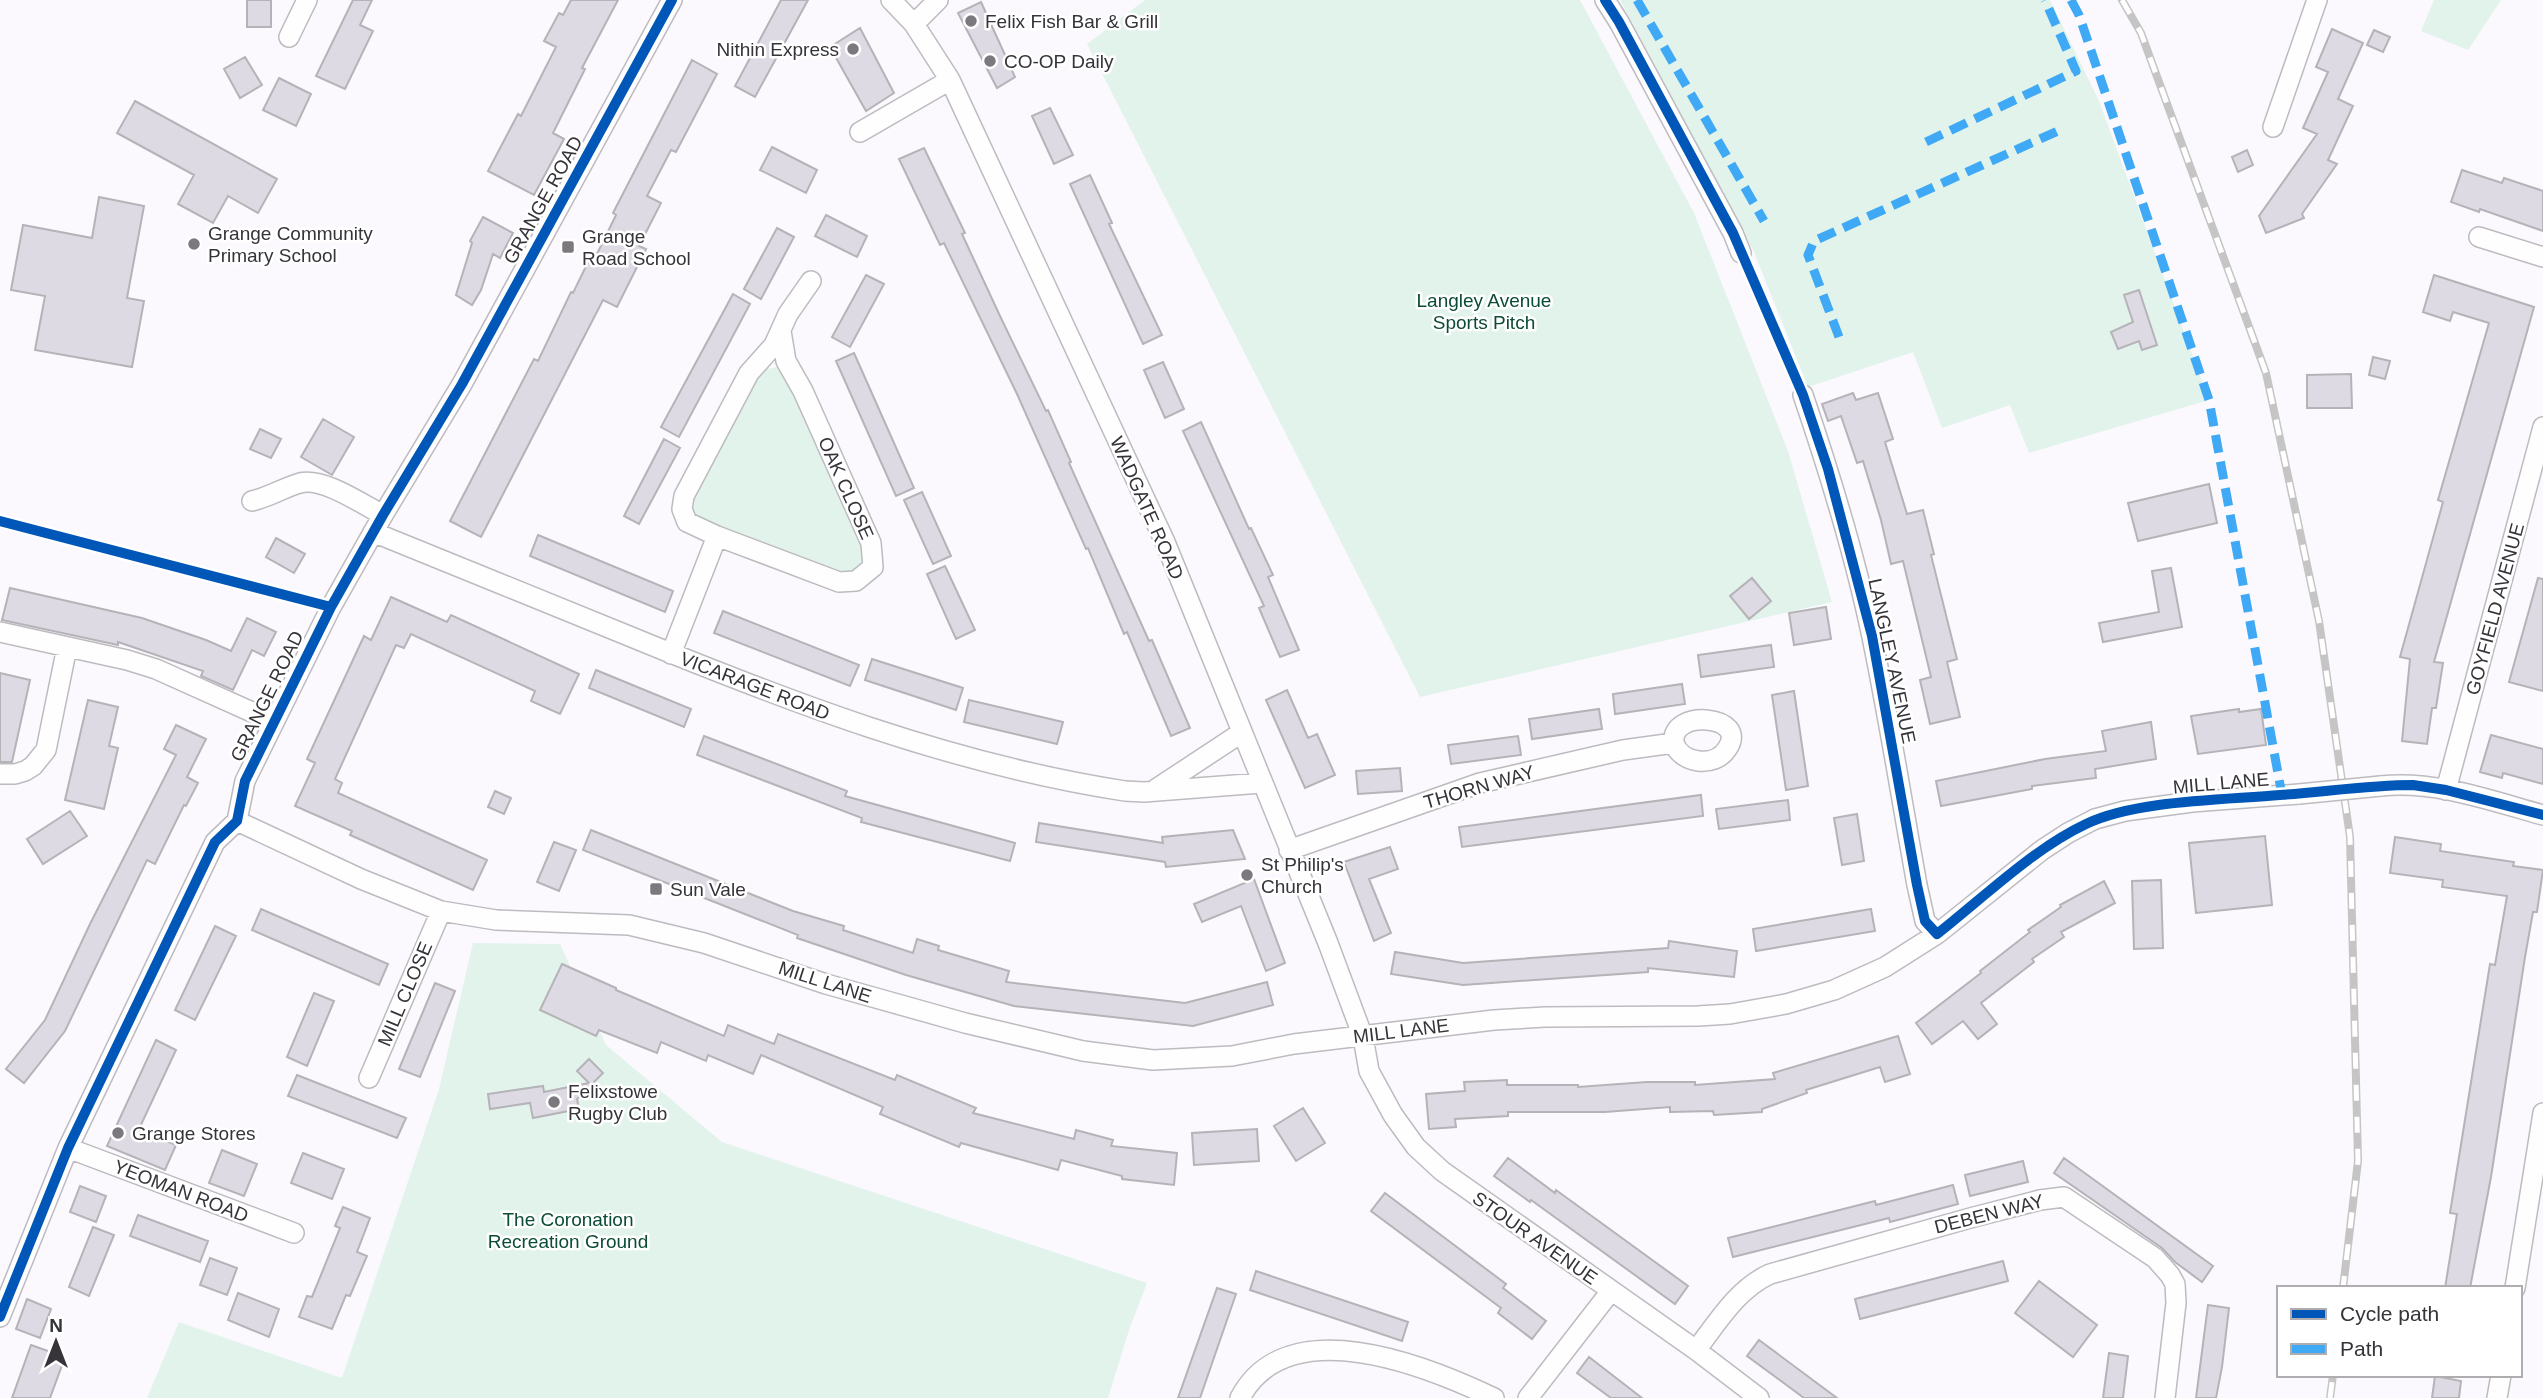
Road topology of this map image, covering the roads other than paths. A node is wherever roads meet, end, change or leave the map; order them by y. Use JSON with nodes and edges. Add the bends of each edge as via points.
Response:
{"nodes":[{"id":1,"x":307,"y":0,"type":"edge"},
{"id":2,"x":673,"y":0,"type":"edge"},
{"id":3,"x":891,"y":0,"type":"edge"},
{"id":4,"x":938,"y":0,"type":"edge"},
{"id":5,"x":1605,"y":0,"type":"edge"},
{"id":6,"x":2317,"y":0,"type":"edge"},
{"id":7,"x":914,"y":24,"type":"junction"},
{"id":8,"x":289,"y":37,"type":"dead end"},
{"id":9,"x":950,"y":80,"type":"junction"},
{"id":10,"x":2273,"y":127,"type":"dead end"},
{"id":11,"x":860,"y":132,"type":"dead end"},
{"id":12,"x":2479,"y":237,"type":"dead end"},
{"id":13,"x":1741,"y":253,"type":"dead end"},
{"id":14,"x":2543,"y":257,"type":"edge"},
{"id":15,"x":811,"y":281,"type":"dead end"},
{"id":16,"x":780,"y":331,"type":"junction"},
{"id":17,"x":1803,"y":395,"type":"dead end"},
{"id":18,"x":2543,"y":427,"type":"edge"},
{"id":19,"x":252,"y":500,"type":"dead end"},
{"id":20,"x":378,"y":523,"type":"junction"},
{"id":21,"x":717,"y":536,"type":"junction"},
{"id":22,"x":0,"y":632,"type":"edge"},
{"id":23,"x":67,"y":648,"type":"junction"},
{"id":24,"x":671,"y":654,"type":"junction"},
{"id":25,"x":274,"y":722,"type":"junction"},
{"id":26,"x":1241,"y":733,"type":"junction"},
{"id":27,"x":1674,"y":743,"type":"dead end"},
{"id":28,"x":0,"y":774,"type":"edge"},
{"id":29,"x":1261,"y":783,"type":"junction"},
{"id":30,"x":2446,"y":790,"type":"junction"},
{"id":31,"x":1152,"y":791,"type":"junction"},
{"id":32,"x":2543,"y":815,"type":"edge"},
{"id":33,"x":237,"y":821,"type":"junction"},
{"id":34,"x":1289,"y":850,"type":"junction"},
{"id":35,"x":441,"y":911,"type":"junction"},
{"id":36,"x":1937,"y":934,"type":"junction"},
{"id":37,"x":1363,"y":1037,"type":"junction"},
{"id":38,"x":369,"y":1078,"type":"dead end"},
{"id":39,"x":2543,"y":1113,"type":"edge"},
{"id":40,"x":68,"y":1148,"type":"junction"},
{"id":41,"x":294,"y":1233,"type":"dead end"},
{"id":42,"x":2515,"y":1286,"type":"edge"},
{"id":43,"x":1611,"y":1291,"type":"junction"},
{"id":44,"x":0,"y":1317,"type":"edge"},
{"id":45,"x":1696,"y":1350,"type":"junction"},
{"id":46,"x":2501,"y":1377,"type":"edge"},
{"id":47,"x":1240,"y":1398,"type":"edge"},
{"id":48,"x":1494,"y":1398,"type":"edge"},
{"id":49,"x":1528,"y":1398,"type":"edge"},
{"id":50,"x":1759,"y":1398,"type":"edge"},
{"id":51,"x":2165,"y":1398,"type":"edge"},
{"id":52,"x":2497,"y":1398,"type":"edge"}],
"edges":[{"from":1,"to":8,"type":"street"},
{"from":2,"to":20,"type":"street","name":"GRANGE ROAD","via":[[462,384]]},
{"from":3,"to":7,"type":"street","name":"WADGATE ROAD"},
{"from":4,"to":7,"type":"street"},
{"from":5,"to":13,"type":"street"},
{"from":6,"to":10,"type":"street"},
{"from":7,"to":9,"type":"street","name":"WADGATE ROAD"},
{"from":9,"to":11,"type":"street"},
{"from":9,"to":26,"type":"street","name":"WADGATE ROAD","via":[[1165,542]]},
{"from":12,"to":14,"type":"street"},
{"from":15,"to":16,"type":"street","name":"OAK CLOSE"},
{"from":16,"to":21,"type":"street","name":"OAK CLOSE","via":[[769,352],[749,373],[684,496],[687,522]]},
{"from":16,"to":21,"type":"street","name":"OAK CLOSE","via":[[786,360],[871,543],[873,567],[863,578],[839,582]]},
{"from":17,"to":36,"type":"street","name":"LANGLEY AVENUE","via":[[1828,469],[1872,636],[1917,885],[1925,921]]},
{"from":18,"to":30,"type":"street","name":"GOYFIELD AVENUE"},
{"from":19,"to":20,"type":"street","name":"VICARAGE ROAD","via":[[312,483],[334,490]]},
{"from":20,"to":24,"type":"street","name":"VICARAGE ROAD"},
{"from":20,"to":25,"type":"street","name":"GRANGE ROAD"},
{"from":21,"to":24,"type":"street"},
{"from":22,"to":23,"type":"street"},
{"from":23,"to":25,"type":"street","via":[[156,669]]},
{"from":23,"to":28,"type":"street","via":[[46,750],[25,771]]},
{"from":24,"to":31,"type":"street","name":"VICARAGE ROAD","via":[[939,751],[1114,789]]},
{"from":25,"to":33,"type":"street","name":"GRANGE ROAD","via":[[245,781]]},
{"from":26,"to":29,"type":"street","name":"WADGATE ROAD"},
{"from":26,"to":31,"type":"street"},
{"from":27,"to":34,"type":"street","name":"THORN WAY","via":[[1480,783]]},
{"from":29,"to":31,"type":"street","name":"VICARAGE ROAD"},
{"from":29,"to":34,"type":"street","name":"WADGATE ROAD"},
{"from":30,"to":32,"type":"street","name":"MILL LANE"},
{"from":30,"to":36,"type":"street","name":"MILL LANE","bridge":true,"via":[[2381,786],[2125,811],[2095,820],[2042,850]]},
{"from":33,"to":35,"type":"street","name":"MILL LANE"},
{"from":33,"to":40,"type":"street","via":[[215,842]]},
{"from":34,"to":37,"type":"street","name":"WADGATE ROAD"},
{"from":35,"to":37,"type":"street","name":"MILL LANE","via":[[496,920],[629,925],[704,943],[916,1010],[1083,1051],[1153,1060],[1231,1055]]},
{"from":35,"to":38,"type":"street","name":"MILL CLOSE"},
{"from":36,"to":37,"type":"street","name":"MILL LANE","via":[[1852,983],[1761,1010],[1699,1016],[1514,1019]]},
{"from":37,"to":43,"type":"street","name":"STOUR AVENUE","via":[[1369,1071],[1416,1147]]},
{"from":39,"to":42,"type":"street"},
{"from":40,"to":41,"type":"street","name":"YEOMAN ROAD"},
{"from":40,"to":44,"type":"street"},
{"from":43,"to":45,"type":"street","name":"STOUR AVENUE"},
{"from":43,"to":49,"type":"street"},
{"from":45,"to":50,"type":"street","name":"STOUR AVENUE"},
{"from":45,"to":51,"type":"street","name":"DEBEN WAY","via":[[1740,1295],[1770,1274],[2010,1207],[2064,1197],[2155,1258],[2175,1284]]},
{"from":46,"to":52,"type":"street"},
{"from":47,"to":48,"type":"street","via":[[1261,1370],[1277,1362],[1343,1351],[1393,1358]]}]}
